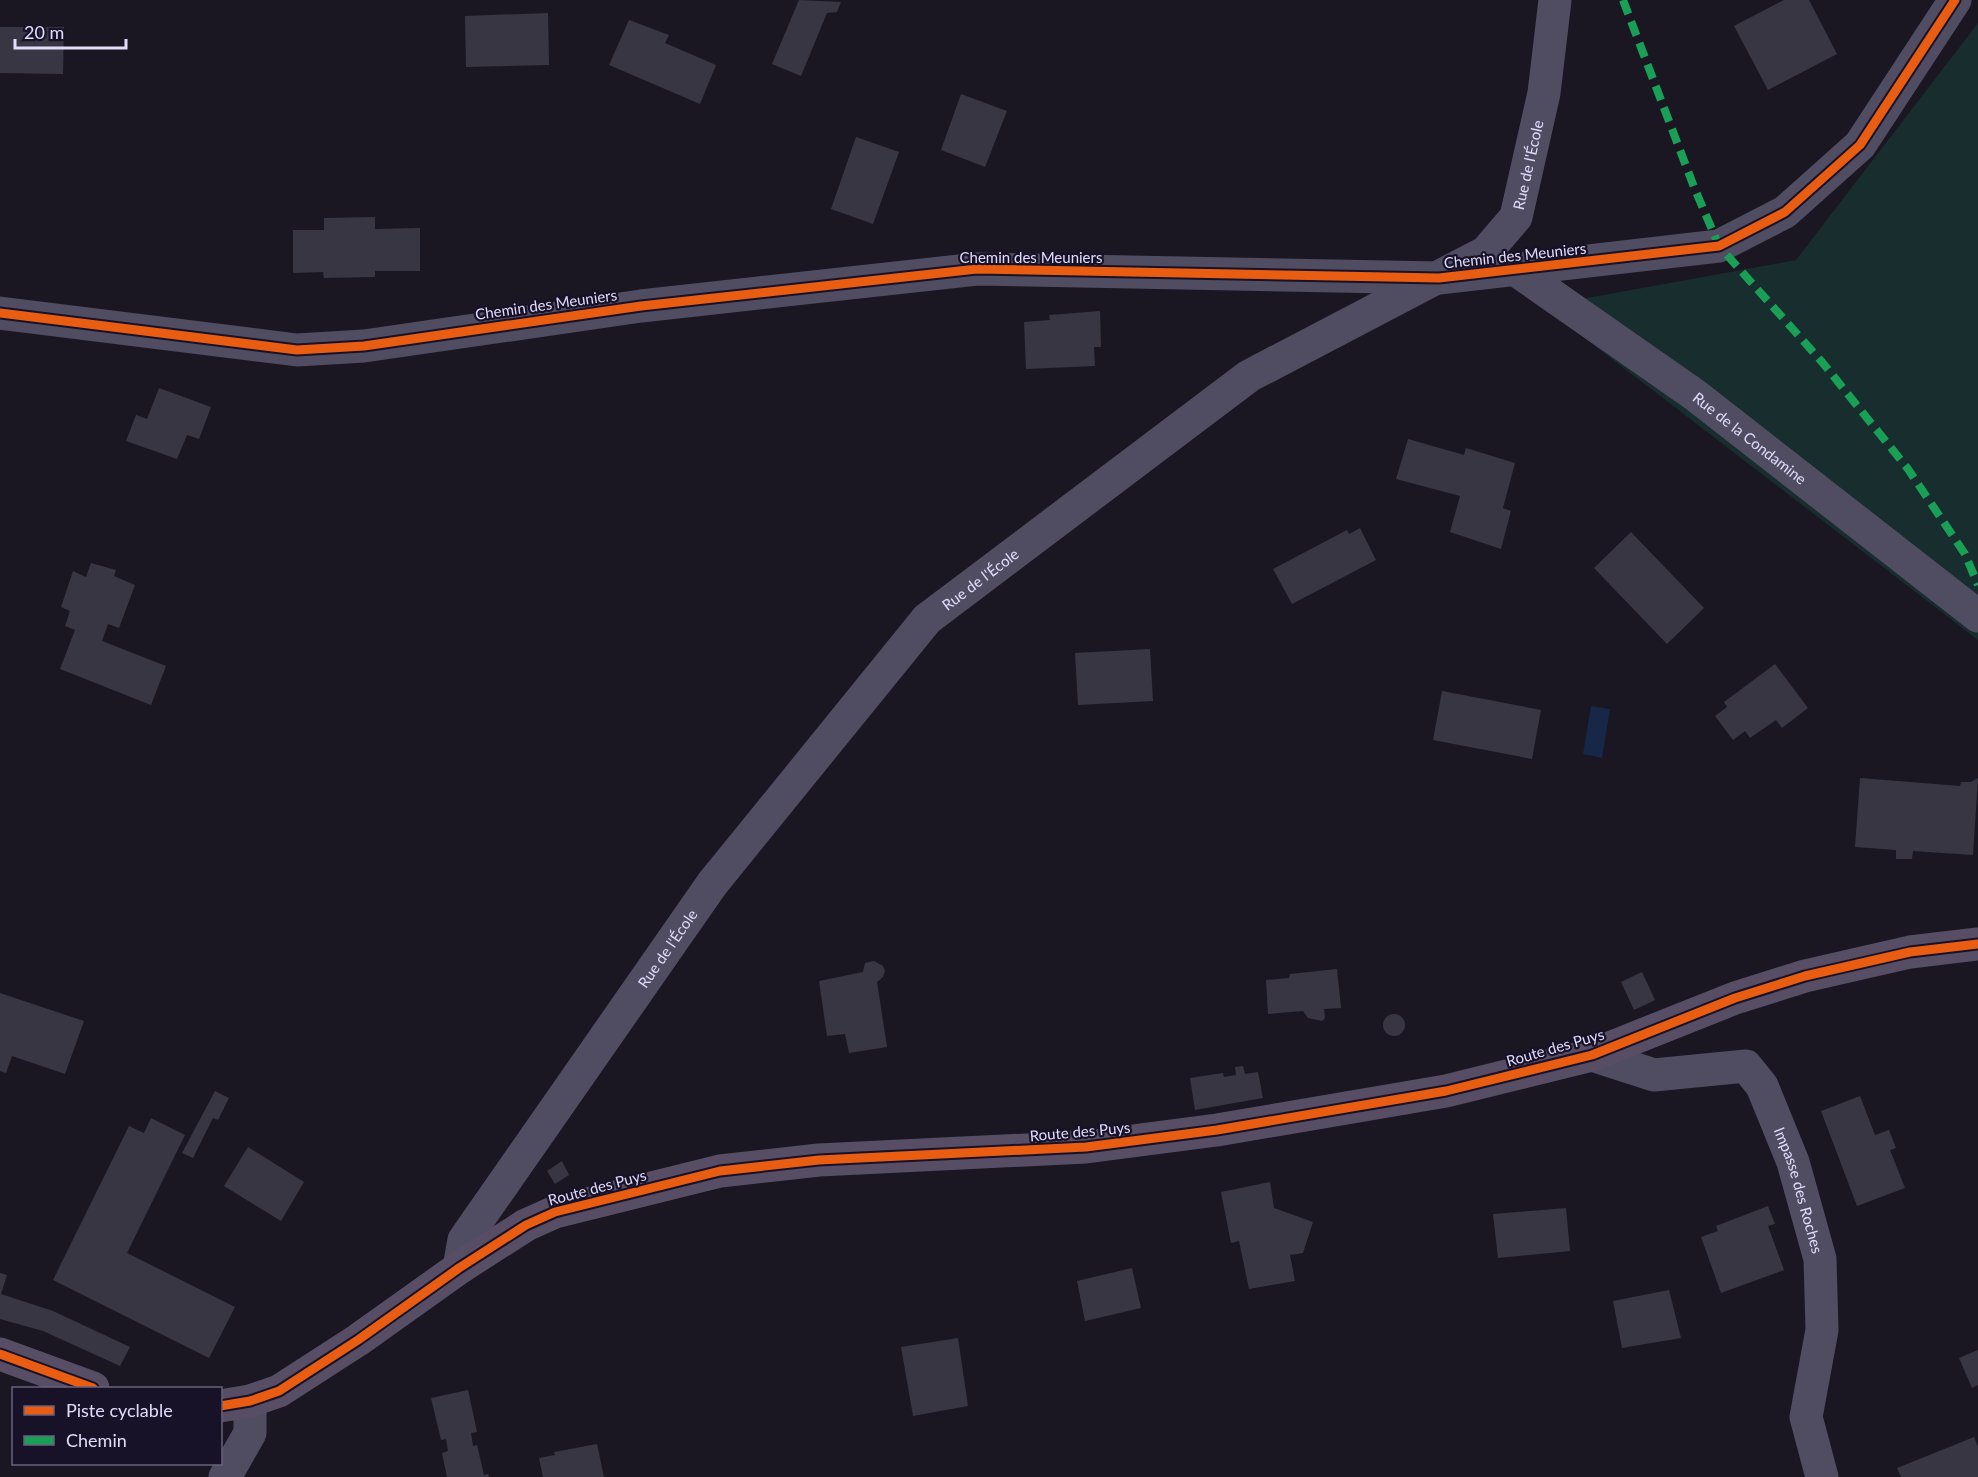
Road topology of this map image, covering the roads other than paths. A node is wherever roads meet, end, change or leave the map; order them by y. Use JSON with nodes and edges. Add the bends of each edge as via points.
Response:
{"nodes":[{"id":1,"x":1555,"y":0,"type":"edge"},
{"id":2,"x":1955,"y":0,"type":"edge"},
{"id":3,"x":1516,"y":270,"type":"junction"},
{"id":4,"x":1439,"y":278,"type":"junction"},
{"id":5,"x":0,"y":314,"type":"edge"},
{"id":6,"x":1978,"y":616,"type":"edge"},
{"id":7,"x":1978,"y":944,"type":"edge"},
{"id":8,"x":1592,"y":1055,"type":"junction"},
{"id":9,"x":459,"y":1268,"type":"junction"},
{"id":10,"x":0,"y":1353,"type":"edge"},
{"id":11,"x":88,"y":1387,"type":"edge"},
{"id":12,"x":235,"y":1404,"type":"edge"},
{"id":13,"x":229,"y":1458,"type":"edge"},
{"id":14,"x":1822,"y":1477,"type":"edge"}],
"edges":[{"from":1,"to":4,"type":"street","name":"Rue de l'École","via":[[1544,93],[1516,217],[1486,252]]},
{"from":2,"to":3,"type":"street","name":"Chemin des Meuniers","via":[[1860,145],[1785,212],[1719,246]]},
{"from":3,"to":4,"type":"street","name":"Chemin des Meuniers"},
{"from":3,"to":6,"type":"street","name":"Rue de la Condamine","via":[[1695,395]]},
{"from":4,"to":5,"type":"street","name":"Chemin des Meuniers","via":[[977,269],[640,306],[364,346],[297,350]]},
{"from":4,"to":9,"type":"street","name":"Rue de l'École","via":[[1249,376],[927,619],[712,884],[464,1240]]},
{"from":7,"to":8,"type":"main road","name":"Route des Puys","via":[[1910,952],[1805,976],[1735,998]]},
{"from":8,"to":9,"type":"main road","name":"Route des Puys","via":[[1446,1091],[1086,1147],[819,1160],[720,1171],[555,1212],[526,1225]]},
{"from":8,"to":14,"type":"street","name":"Impasse des Roches","via":[[1654,1075],[1746,1066],[1762,1086],[1793,1162],[1820,1259],[1822,1330],[1806,1417]]},
{"from":9,"to":12,"type":"main road","name":"Route des Puys","via":[[279,1391]]},
{"from":10,"to":11,"type":"main road"},
{"from":12,"to":13,"type":"street","via":[[250,1433]]}]}
